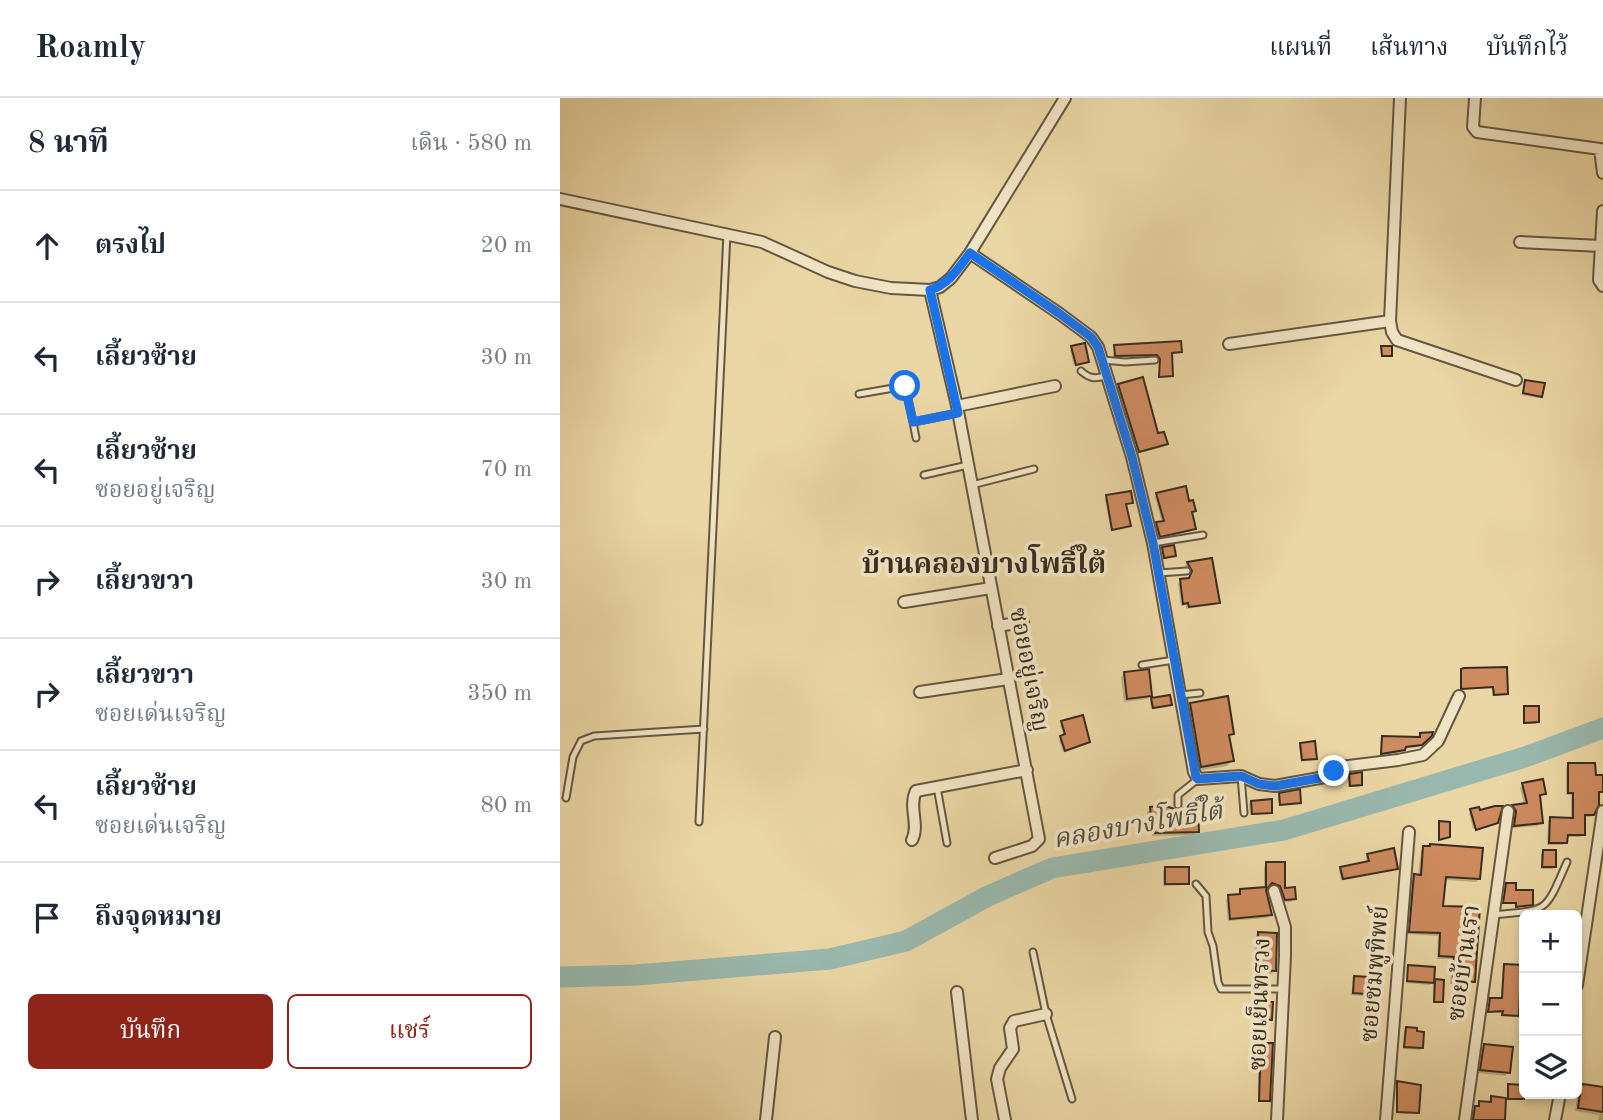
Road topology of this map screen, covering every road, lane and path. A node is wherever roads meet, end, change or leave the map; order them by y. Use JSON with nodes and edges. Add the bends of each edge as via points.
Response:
{"nodes":[{"id":1,"x":1065,"y":98,"type":"edge"},
{"id":2,"x":1400,"y":98,"type":"edge"},
{"id":3,"x":1475,"y":98,"type":"edge"},
{"id":4,"x":1603,"y":173,"type":"edge"},
{"id":5,"x":560,"y":198,"type":"edge"},
{"id":6,"x":1603,"y":211,"type":"edge"},
{"id":7,"x":727,"y":233,"type":"junction"},
{"id":8,"x":1520,"y":242,"type":"dead end"},
{"id":9,"x":1601,"y":246,"type":"junction"},
{"id":10,"x":970,"y":253,"type":"junction"},
{"id":11,"x":1603,"y":286,"type":"edge"},
{"id":12,"x":930,"y":290,"type":"junction"},
{"id":13,"x":1390,"y":320,"type":"junction"},
{"id":14,"x":1229,"y":344,"type":"dead end"},
{"id":15,"x":1103,"y":360,"type":"junction"},
{"id":16,"x":1155,"y":360,"type":"dead end"},
{"id":17,"x":1081,"y":371,"type":"dead end"},
{"id":18,"x":1108,"y":376,"type":"junction"},
{"id":19,"x":1516,"y":380,"type":"dead end"},
{"id":20,"x":1055,"y":386,"type":"dead end"},
{"id":21,"x":859,"y":394,"type":"dead end"},
{"id":22,"x":958,"y":409,"type":"junction"},
{"id":23,"x":913,"y":422,"type":"junction"},
{"id":24,"x":916,"y":438,"type":"dead end"},
{"id":25,"x":968,"y":465,"type":"junction"},
{"id":26,"x":1034,"y":469,"type":"dead end"},
{"id":27,"x":924,"y":475,"type":"dead end"},
{"id":28,"x":972,"y":485,"type":"junction"},
{"id":29,"x":1203,"y":535,"type":"dead end"},
{"id":30,"x":1153,"y":543,"type":"junction"},
{"id":31,"x":1187,"y":571,"type":"dead end"},
{"id":32,"x":1159,"y":573,"type":"junction"},
{"id":33,"x":991,"y":588,"type":"junction"},
{"id":34,"x":904,"y":602,"type":"dead end"},
{"id":35,"x":1023,"y":622,"type":"dead end"},
{"id":36,"x":998,"y":626,"type":"junction"},
{"id":37,"x":1174,"y":660,"type":"junction"},
{"id":38,"x":1143,"y":664,"type":"dead end"},
{"id":39,"x":1008,"y":679,"type":"junction"},
{"id":40,"x":920,"y":692,"type":"dead end"},
{"id":41,"x":1200,"y":693,"type":"dead end"},
{"id":42,"x":1180,"y":695,"type":"junction"},
{"id":43,"x":1459,"y":696,"type":"dead end"},
{"id":44,"x":704,"y":729,"type":"junction"},
{"id":45,"x":1027,"y":770,"type":"junction"},
{"id":46,"x":1241,"y":776,"type":"junction"},
{"id":47,"x":1198,"y":779,"type":"junction"},
{"id":48,"x":937,"y":787,"type":"junction"},
{"id":49,"x":566,"y":798,"type":"dead end"},
{"id":50,"x":1178,"y":805,"type":"dead end"},
{"id":51,"x":1508,"y":811,"type":"dead end"},
{"id":52,"x":1603,"y":811,"type":"edge"},
{"id":53,"x":1244,"y":813,"type":"dead end"},
{"id":54,"x":699,"y":822,"type":"dead end"},
{"id":55,"x":1409,"y":832,"type":"dead end"},
{"id":56,"x":912,"y":840,"type":"dead end"},
{"id":57,"x":947,"y":843,"type":"dead end"},
{"id":58,"x":995,"y":859,"type":"dead end"},
{"id":59,"x":1566,"y":862,"type":"dead end"},
{"id":60,"x":1196,"y":884,"type":"dead end"},
{"id":61,"x":1274,"y":891,"type":"dead end"},
{"id":62,"x":1493,"y":915,"type":"junction"},
{"id":63,"x":1033,"y":953,"type":"dead end"},
{"id":64,"x":1579,"y":973,"type":"edge"},
{"id":65,"x":1284,"y":989,"type":"junction"},
{"id":66,"x":957,"y":992,"type":"dead end"},
{"id":67,"x":1046,"y":1014,"type":"junction"},
{"id":68,"x":775,"y":1037,"type":"dead end"},
{"id":69,"x":1072,"y":1099,"type":"dead end"},
{"id":70,"x":1559,"y":1099,"type":"edge"},
{"id":71,"x":766,"y":1120,"type":"edge"},
{"id":72,"x":972,"y":1120,"type":"edge"},
{"id":73,"x":1005,"y":1120,"type":"edge"},
{"id":74,"x":1277,"y":1120,"type":"edge"},
{"id":75,"x":1386,"y":1120,"type":"edge"},
{"id":76,"x":1465,"y":1120,"type":"edge"},
{"id":77,"x":1555,"y":1120,"type":"edge"}],
"edges":[{"from":1,"to":10,"type":"street"},
{"from":2,"to":13,"type":"street"},
{"from":3,"to":4,"type":"street","via":[[1473,127],[1477,132],[1600,149]]},
{"from":5,"to":7,"type":"street"},
{"from":6,"to":9,"type":"street"},
{"from":7,"to":12,"type":"street","via":[[762,242],[855,281]]},
{"from":7,"to":44,"type":"lane"},
{"from":8,"to":9,"type":"street"},
{"from":9,"to":11,"type":"street","via":[[1599,280]]},
{"from":10,"to":12,"type":"street","via":[[951,278]]},
{"from":10,"to":15,"type":"street","via":[[1091,337]]},
{"from":12,"to":22,"type":"street","name":"ซอยอยู่เจริญ"},
{"from":13,"to":14,"type":"street"},
{"from":13,"to":19,"type":"street","via":[[1397,340]]},
{"from":15,"to":16,"type":"lane"},
{"from":15,"to":18,"type":"street"},
{"from":17,"to":18,"type":"lane","via":[[1088,378]]},
{"from":18,"to":30,"type":"street"},
{"from":20,"to":22,"type":"street"},
{"from":21,"to":23,"type":"lane","via":[[905,386]]},
{"from":22,"to":23,"type":"lane"},
{"from":22,"to":25,"type":"street","name":"ซอยอยู่เจริญ"},
{"from":23,"to":24,"type":"lane"},
{"from":25,"to":27,"type":"lane"},
{"from":25,"to":28,"type":"street","name":"ซอยอยู่เจริญ"},
{"from":26,"to":28,"type":"lane"},
{"from":28,"to":33,"type":"street","name":"ซอยอยู่เจริญ"},
{"from":29,"to":30,"type":"lane"},
{"from":30,"to":32,"type":"street"},
{"from":31,"to":32,"type":"lane"},
{"from":32,"to":37,"type":"street"},
{"from":33,"to":34,"type":"street"},
{"from":33,"to":36,"type":"street","name":"ซอยอยู่เจริญ"},
{"from":35,"to":36,"type":"street"},
{"from":36,"to":39,"type":"street","name":"ซอยอยู่เจริญ"},
{"from":37,"to":38,"type":"lane"},
{"from":37,"to":42,"type":"street"},
{"from":39,"to":40,"type":"street"},
{"from":39,"to":45,"type":"street","name":"ซอยอยู่เจริญ"},
{"from":41,"to":42,"type":"lane"},
{"from":42,"to":47,"type":"street"},
{"from":43,"to":46,"type":"street","via":[[1438,741],[1423,755],[1340,767],[1325,777],[1275,786]]},
{"from":44,"to":49,"type":"lane","via":[[594,736],[582,741],[572,757]]},
{"from":44,"to":54,"type":"lane"},
{"from":45,"to":48,"type":"street"},
{"from":45,"to":58,"type":"street","name":"ซอยอยู่เจริญ","via":[[1039,839]]},
{"from":46,"to":47,"type":"street"},
{"from":46,"to":53,"type":"lane"},
{"from":47,"to":50,"type":"lane","via":[[1178,795]]},
{"from":48,"to":56,"type":"street","via":[[915,791]]},
{"from":48,"to":57,"type":"lane"},
{"from":51,"to":62,"type":"street","name":"ซอยบ้านเรา"},
{"from":52,"to":64,"type":"street"},
{"from":55,"to":75,"type":"street","name":"ซอยชมพูทิพย์"},
{"from":59,"to":62,"type":"lane","via":[[1544,907]]},
{"from":60,"to":65,"type":"lane","via":[[1206,896],[1208,932],[1221,989]]},
{"from":61,"to":65,"type":"street","name":"ซอยเย็นทรวง","via":[[1285,927]]},
{"from":62,"to":76,"type":"street","name":"ซอยบ้านเรา"},
{"from":63,"to":67,"type":"lane"},
{"from":65,"to":74,"type":"street","name":"ซอยเย็นทรวง"},
{"from":66,"to":72,"type":"street"},
{"from":67,"to":69,"type":"lane"},
{"from":67,"to":73,"type":"street","via":[[1014,1021],[1010,1028],[1013,1049],[998,1079]]},
{"from":68,"to":71,"type":"street"},
{"from":70,"to":77,"type":"street"}]}
